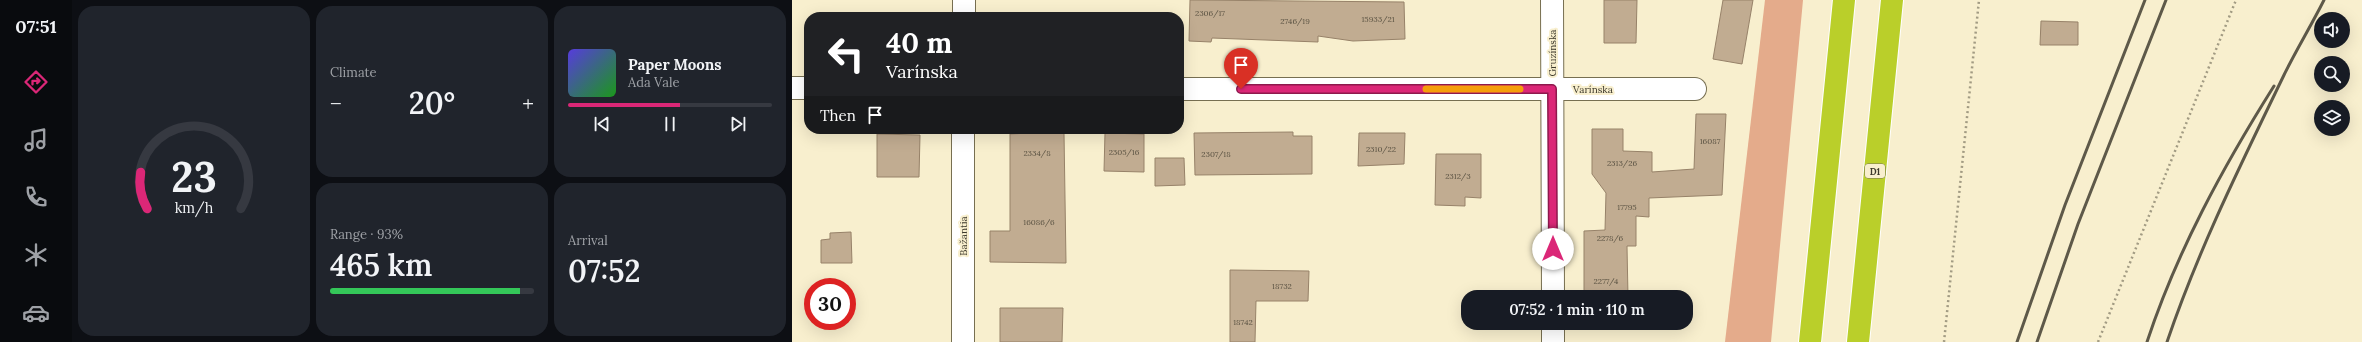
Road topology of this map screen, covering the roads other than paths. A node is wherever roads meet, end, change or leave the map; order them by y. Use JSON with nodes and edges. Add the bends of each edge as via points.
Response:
{"nodes":[{"id":1,"x":964,"y":0,"type":"edge"},
{"id":2,"x":1552,"y":0,"type":"edge"},
{"id":3,"x":1844,"y":0,"type":"edge"},
{"id":4,"x":1892,"y":0,"type":"edge"},
{"id":5,"x":964,"y":12,"type":"edge"},
{"id":6,"x":792,"y":88,"type":"edge"},
{"id":7,"x":804,"y":88,"type":"edge"},
{"id":8,"x":1184,"y":89,"type":"edge"},
{"id":9,"x":1552,"y":89,"type":"junction"},
{"id":10,"x":1695,"y":89,"type":"dead end"},
{"id":11,"x":963,"y":134,"type":"edge"},
{"id":12,"x":1553,"y":290,"type":"edge"},
{"id":13,"x":1553,"y":330,"type":"edge"},
{"id":14,"x":963,"y":342,"type":"edge"},
{"id":15,"x":1553,"y":342,"type":"edge"},
{"id":16,"x":1810,"y":342,"type":"edge"},
{"id":17,"x":1858,"y":342,"type":"edge"}],
"edges":[{"from":1,"to":5,"type":"street"},
{"from":2,"to":9,"type":"street","name":"Gruzínska"},
{"from":3,"to":16,"type":"highway"},
{"from":4,"to":17,"type":"highway","number":"D1"},
{"from":6,"to":7,"type":"street"},
{"from":8,"to":9,"type":"street","name":"Varínska"},
{"from":9,"to":10,"type":"street","name":"Varínska"},
{"from":9,"to":12,"type":"street","name":"Gruzínska"},
{"from":11,"to":14,"type":"street","name":"Bažantia"},
{"from":13,"to":15,"type":"street"}]}
